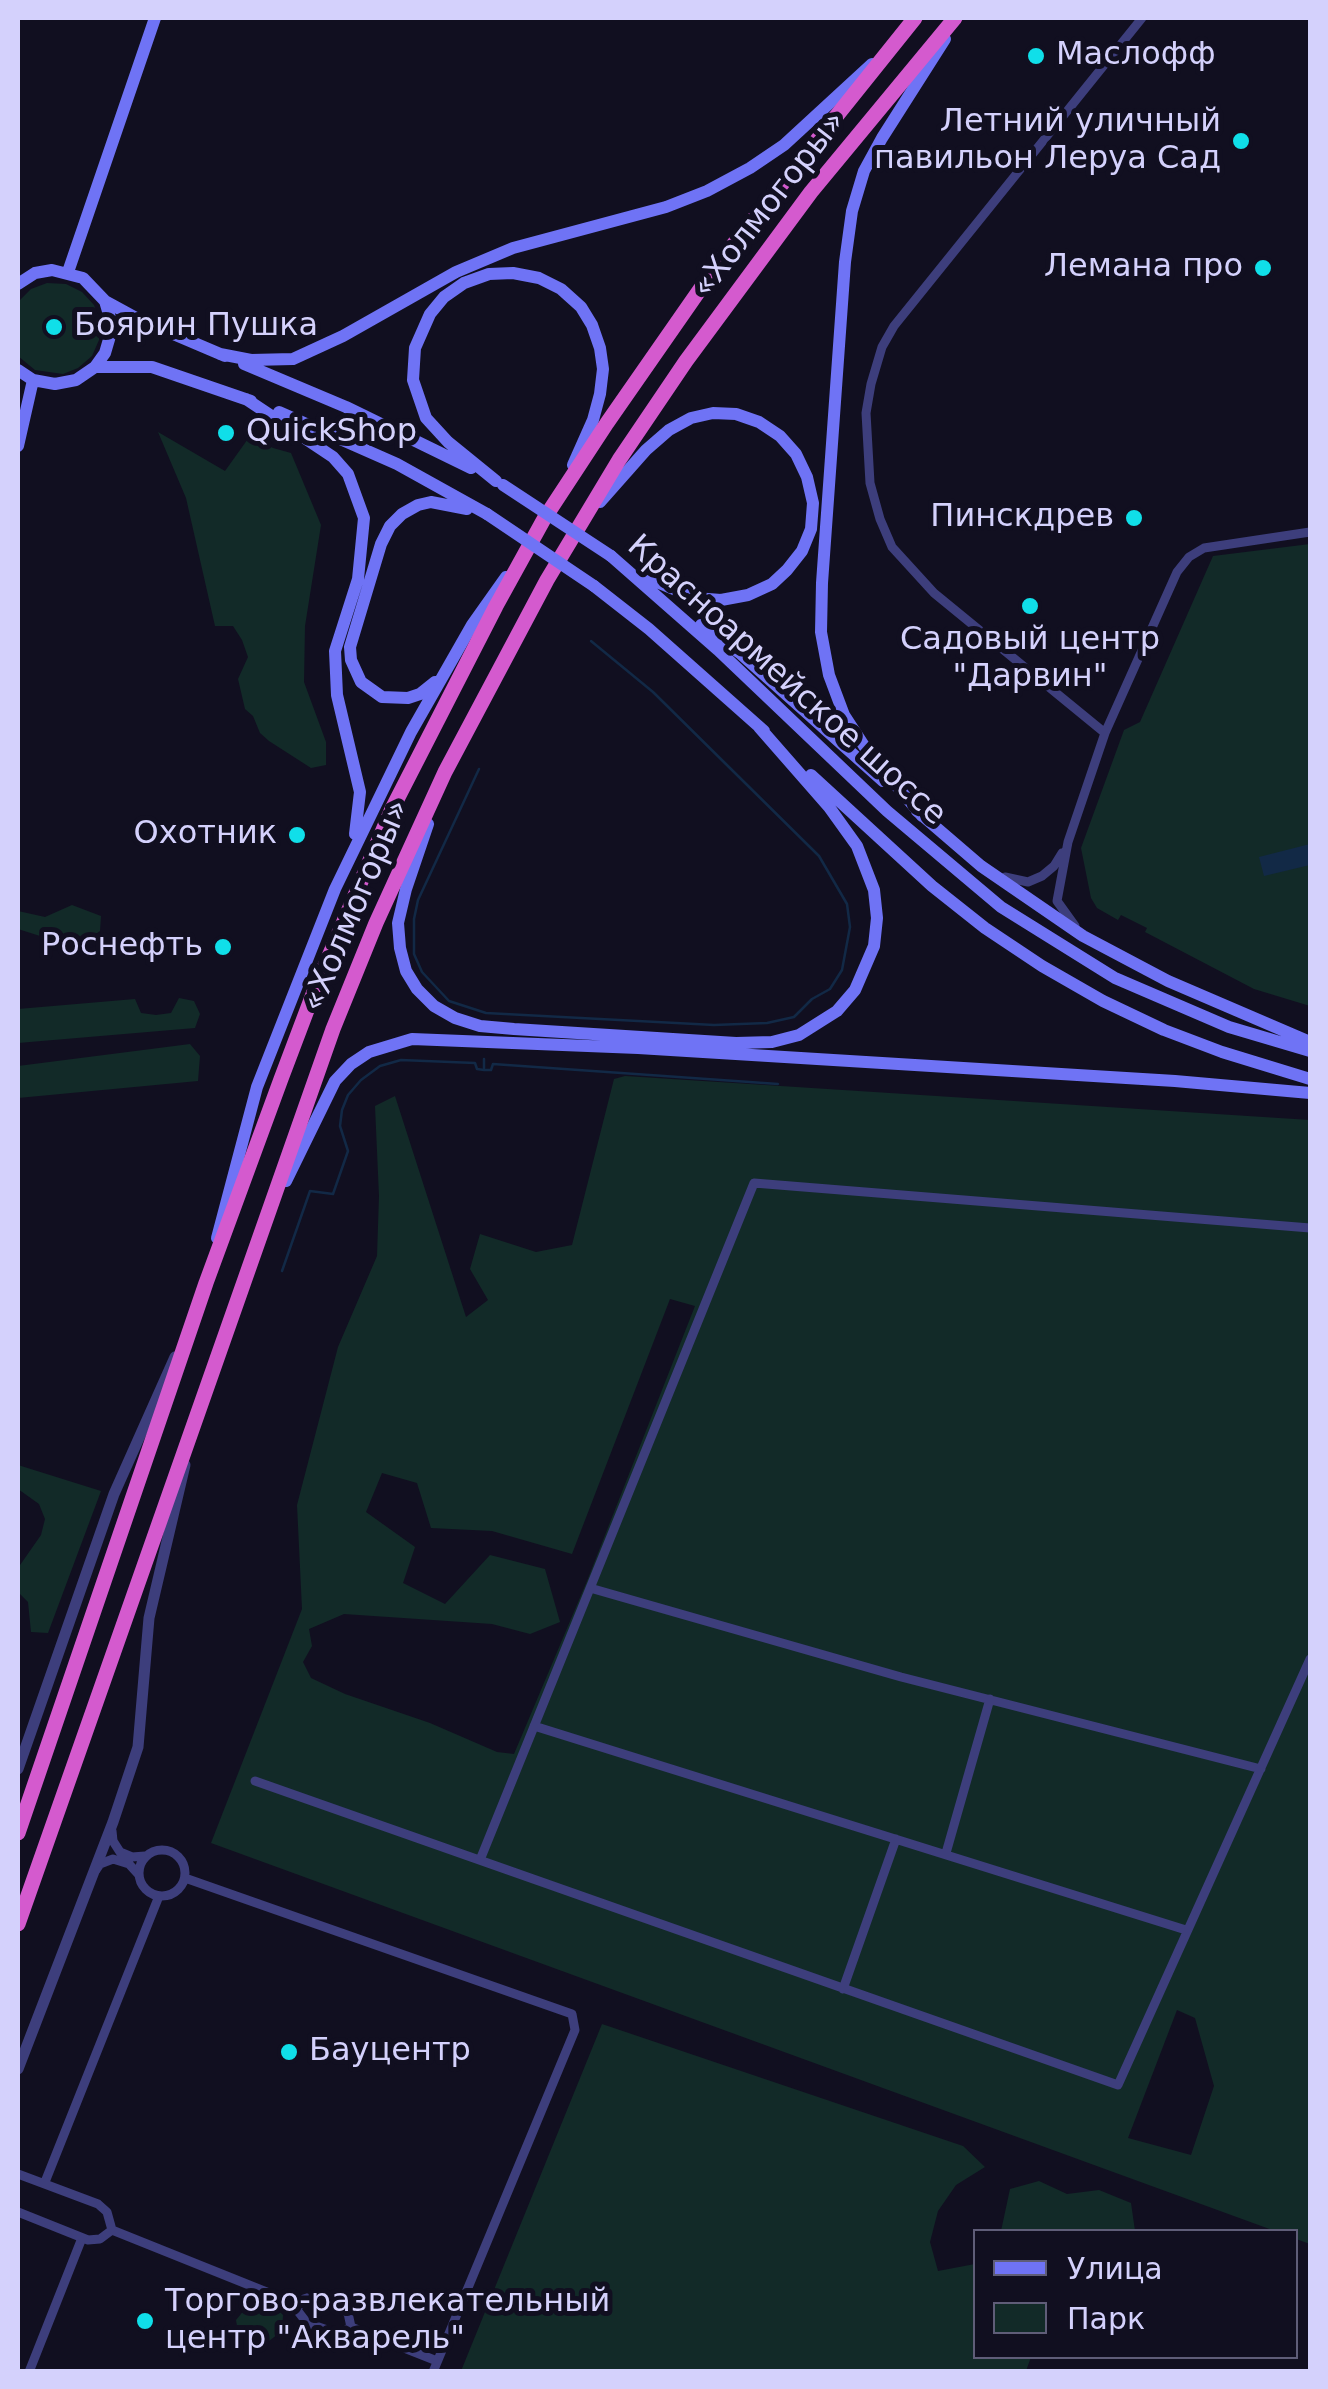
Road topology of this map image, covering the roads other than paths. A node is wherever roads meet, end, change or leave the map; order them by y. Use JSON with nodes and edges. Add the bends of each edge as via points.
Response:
{"nodes":[{"id":1,"x":155,"y":18,"type":"edge"},
{"id":2,"x":914,"y":18,"type":"edge"},
{"id":3,"x":957,"y":18,"type":"edge"},
{"id":4,"x":1142,"y":18,"type":"edge"},
{"id":5,"x":898,"y":40,"type":"junction"},
{"id":6,"x":68,"y":272,"type":"junction"},
{"id":7,"x":18,"y":284,"type":"edge"},
{"id":8,"x":105,"y":301,"type":"junction"},
{"id":9,"x":220,"y":354,"type":"junction"},
{"id":10,"x":95,"y":367,"type":"junction"},
{"id":11,"x":18,"y":370,"type":"edge"},
{"id":12,"x":33,"y":380,"type":"junction"},
{"id":13,"x":246,"y":399,"type":"junction"},
{"id":14,"x":18,"y":446,"type":"edge"},
{"id":15,"x":499,"y":483,"type":"junction"},
{"id":16,"x":487,"y":514,"type":"junction"},
{"id":17,"x":541,"y":524,"type":"junction"},
{"id":18,"x":1310,"y":532,"type":"edge"},
{"id":19,"x":570,"y":541,"type":"junction"},
{"id":20,"x":614,"y":559,"type":"junction"},
{"id":21,"x":654,"y":592,"type":"junction"},
{"id":22,"x":449,"y":664,"type":"junction"},
{"id":23,"x":759,"y":726,"type":"junction"},
{"id":24,"x":1105,"y":733,"type":"junction"},
{"id":25,"x":445,"y":772,"type":"junction"},
{"id":26,"x":922,"y":816,"type":"junction"},
{"id":27,"x":1068,"y":842,"type":"junction"},
{"id":28,"x":346,"y":865,"type":"junction"},
{"id":29,"x":981,"y":866,"type":"junction"},
{"id":30,"x":1083,"y":936,"type":"junction"},
{"id":31,"x":1310,"y":1042,"type":"edge"},
{"id":32,"x":1310,"y":1051,"type":"edge"},
{"id":33,"x":1310,"y":1079,"type":"edge"},
{"id":34,"x":1310,"y":1094,"type":"edge"},
{"id":35,"x":1310,"y":1228,"type":"edge"},
{"id":36,"x":256,"y":1244,"type":"junction"},
{"id":37,"x":206,"y":1283,"type":"junction"},
{"id":38,"x":198,"y":1308,"type":"junction"},
{"id":39,"x":191,"y":1431,"type":"junction"},
{"id":40,"x":590,"y":1588,"type":"junction"},
{"id":41,"x":1310,"y":1659,"type":"edge"},
{"id":42,"x":990,"y":1699,"type":"junction"},
{"id":43,"x":534,"y":1726,"type":"junction"},
{"id":44,"x":1261,"y":1769,"type":"junction"},
{"id":45,"x":18,"y":1770,"type":"edge"},
{"id":46,"x":255,"y":1780,"type":"dead end"},
{"id":47,"x":113,"y":1822,"type":"junction"},
{"id":48,"x":18,"y":1833,"type":"edge"},
{"id":49,"x":896,"y":1839,"type":"junction"},
{"id":50,"x":946,"y":1853,"type":"junction"},
{"id":51,"x":148,"y":1855,"type":"junction"},
{"id":52,"x":480,"y":1860,"type":"junction"},
{"id":53,"x":94,"y":1872,"type":"junction"},
{"id":54,"x":139,"y":1875,"type":"junction"},
{"id":55,"x":185,"y":1878,"type":"junction"},
{"id":56,"x":159,"y":1896,"type":"junction"},
{"id":57,"x":18,"y":1924,"type":"edge"},
{"id":58,"x":1186,"y":1930,"type":"junction"},
{"id":59,"x":843,"y":1989,"type":"junction"},
{"id":60,"x":18,"y":2069,"type":"edge"},
{"id":61,"x":18,"y":2174,"type":"edge"},
{"id":62,"x":45,"y":2182,"type":"junction"},
{"id":63,"x":18,"y":2212,"type":"edge"},
{"id":64,"x":112,"y":2230,"type":"junction"},
{"id":65,"x":82,"y":2238,"type":"junction"},
{"id":66,"x":298,"y":2305,"type":"junction"},
{"id":67,"x":350,"y":2327,"type":"junction"},
{"id":68,"x":435,"y":2366,"type":"edge"},
{"id":69,"x":29,"y":2372,"type":"edge"}],
"edges":[{"from":1,"to":6,"type":"main road"},
{"from":2,"to":5,"type":"highway","name":"«Холмогоры»"},
{"from":3,"to":19,"type":"highway","name":"«Холмогоры»","via":[[811,192],[730,301]]},
{"from":3,"to":26,"type":"main road","via":[[864,171],[852,211],[822,583],[820,632],[844,715]]},
{"from":4,"to":24,"type":"street","via":[[894,326],[866,413],[870,484],[892,547],[934,593]]},
{"from":5,"to":9,"type":"main road","via":[[784,145],[706,191],[513,248],[293,358],[273,362]]},
{"from":5,"to":17,"type":"highway","name":"«Холмогоры»","via":[[717,265]]},
{"from":6,"to":7,"type":"main road","via":[[35,273]]},
{"from":6,"to":8,"type":"main road"},
{"from":8,"to":9,"type":"main road"},
{"from":8,"to":10,"type":"main road","via":[[110,336]]},
{"from":9,"to":15,"type":"main road","name":"Красноармейское шоссе","via":[[424,442]]},
{"from":10,"to":12,"type":"main road","via":[[76,380]]},
{"from":10,"to":13,"type":"main road","via":[[152,367]]},
{"from":11,"to":12,"type":"main road"},
{"from":12,"to":14,"type":"main road"},
{"from":13,"to":16,"type":"main road","name":"Красноармейское шоссе","via":[[397,464]]},
{"from":13,"to":28,"type":"main road","via":[[334,456],[364,518],[358,579],[335,651],[337,696],[360,792]]},
{"from":15,"to":17,"type":"main road","via":[[426,418],[412,362],[420,329],[444,297],[464,282],[513,272],[561,289],[581,307],[600,348],[602,382],[593,420]]},
{"from":15,"to":20,"type":"main road","name":"Красноармейское шоссе","bridge":true},
{"from":16,"to":22,"type":"main road","via":[[432,502],[402,514],[381,544],[354,628],[354,670],[382,696],[420,694]]},
{"from":16,"to":23,"type":"main road","name":"Красноармейское шоссе","bridge":true,"via":[[594,586]]},
{"from":17,"to":22,"type":"main road"},
{"from":17,"to":37,"type":"highway","name":"«Холмогоры»","via":[[392,809],[315,989]]},
{"from":18,"to":24,"type":"street","via":[[1204,548],[1188,557]]},
{"from":19,"to":20,"type":"main road","via":[[646,450],[691,418],[736,414],[769,429],[796,454],[808,477],[811,528],[802,551],[772,584],[748,596],[695,598]]},
{"from":19,"to":25,"type":"highway","name":"«Холмогоры»"},
{"from":20,"to":21,"type":"main road","name":"Красноармейское шоссе"},
{"from":21,"to":26,"type":"main road","via":[[741,654]]},
{"from":21,"to":32,"type":"main road","name":"Красноармейское шоссе","via":[[887,811],[1001,907],[1115,978],[1229,1027]]},
{"from":22,"to":28,"type":"main road"},
{"from":23,"to":25,"type":"main road","via":[[857,846],[877,918],[874,946],[855,990],[837,1011],[772,1042],[480,1026],[434,1006],[406,971],[398,923]]},
{"from":23,"to":33,"type":"main road","name":"Красноармейское шоссе","via":[[932,886],[1042,966],[1164,1030]]},
{"from":24,"to":27,"type":"street"},
{"from":25,"to":36,"type":"highway","name":"«Холмогоры»","via":[[333,1029]]},
{"from":26,"to":29,"type":"main road"},
{"from":27,"to":29,"type":"street","via":[[1054,866],[1028,882]]},
{"from":27,"to":30,"type":"street","via":[[1057,901]]},
{"from":28,"to":37,"type":"main road","via":[[258,1087]]},
{"from":29,"to":30,"type":"main road"},
{"from":30,"to":31,"type":"main road"},
{"from":34,"to":36,"type":"main road","via":[[602,1046],[412,1040],[369,1052],[335,1081]]},
{"from":35,"to":40,"type":"street","via":[[754,1182]]},
{"from":36,"to":39,"type":"highway","name":"«Холмогоры»"},
{"from":37,"to":38,"type":"highway","name":"«Холмогоры»"},
{"from":38,"to":45,"type":"street","via":[[114,1494]]},
{"from":38,"to":48,"type":"highway","name":"«Холмогоры»"},
{"from":39,"to":47,"type":"street","via":[[149,1618],[138,1747]]},
{"from":39,"to":57,"type":"highway","name":"«Холмогоры»"},
{"from":40,"to":42,"type":"street"},
{"from":40,"to":43,"type":"street"},
{"from":41,"to":44,"type":"street"},
{"from":42,"to":44,"type":"street"},
{"from":42,"to":50,"type":"street"},
{"from":43,"to":49,"type":"street"},
{"from":43,"to":52,"type":"street"},
{"from":44,"to":58,"type":"street"},
{"from":46,"to":52,"type":"street"},
{"from":47,"to":51,"type":"street","via":[[120,1852]]},
{"from":47,"to":53,"type":"street"},
{"from":49,"to":50,"type":"street"},
{"from":49,"to":59,"type":"street"},
{"from":50,"to":58,"type":"street"},
{"from":51,"to":54,"type":"street"},
{"from":51,"to":55,"type":"street","via":[[175,1853]]},
{"from":52,"to":59,"type":"street"},
{"from":53,"to":54,"type":"street","via":[[113,1859]]},
{"from":53,"to":60,"type":"street"},
{"from":54,"to":56,"type":"street"},
{"from":55,"to":56,"type":"street","via":[[176,1892]]},
{"from":55,"to":68,"type":"street","via":[[572,2014],[575,2030]]},
{"from":56,"to":62,"type":"street"},
{"from":58,"to":59,"type":"street","via":[[1118,2085]]},
{"from":61,"to":62,"type":"street"},
{"from":62,"to":64,"type":"street","via":[[98,2204]]},
{"from":63,"to":65,"type":"street"},
{"from":64,"to":65,"type":"street","via":[[100,2239]]},
{"from":64,"to":66,"type":"street"},
{"from":65,"to":69,"type":"street"},
{"from":66,"to":67,"type":"street","via":[[306,2323],[339,2334]]},
{"from":66,"to":67,"type":"street","via":[[307,2298],[342,2309]]},
{"from":67,"to":68,"type":"street"}]}
